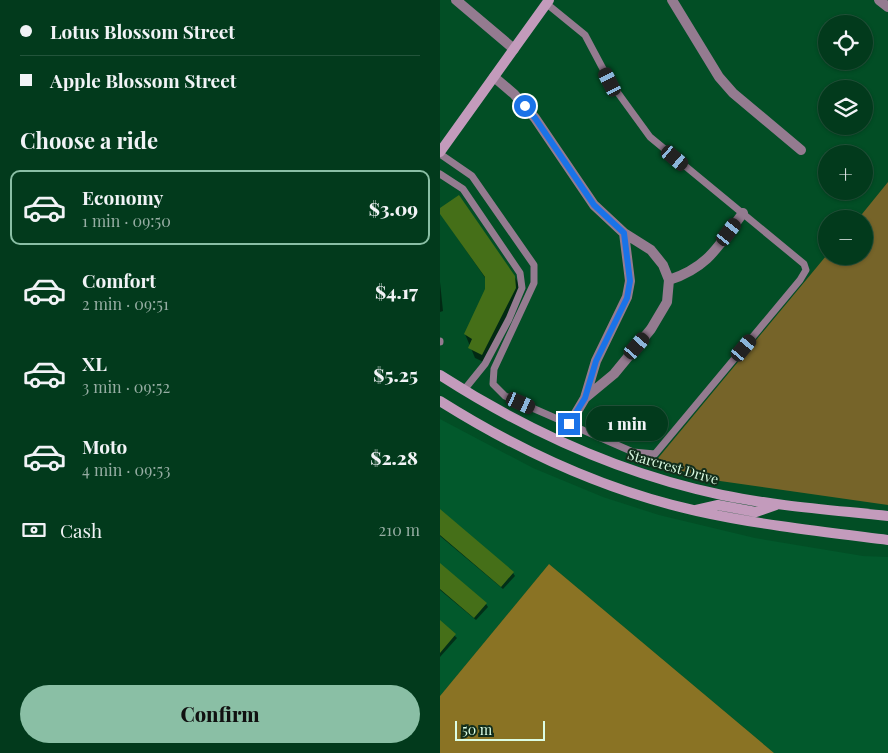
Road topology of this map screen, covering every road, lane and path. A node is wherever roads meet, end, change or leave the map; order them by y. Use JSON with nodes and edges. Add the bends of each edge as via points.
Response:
{"nodes":[{"id":1,"x":456,"y":0,"type":"edge"},
{"id":2,"x":672,"y":0,"type":"edge"},
{"id":3,"x":879,"y":0,"type":"edge"},
{"id":4,"x":548,"y":2,"type":"edge"},
{"id":5,"x":888,"y":7,"type":"edge"},
{"id":6,"x":514,"y":49,"type":"junction"},
{"id":7,"x":494,"y":77,"type":"junction"},
{"id":8,"x":801,"y":150,"type":"dead end"},
{"id":9,"x":440,"y":153,"type":"edge"},
{"id":10,"x":440,"y":174,"type":"edge"},
{"id":11,"x":743,"y":213,"type":"junction"},
{"id":12,"x":624,"y":233,"type":"junction"},
{"id":13,"x":669,"y":280,"type":"junction"},
{"id":14,"x":440,"y":375,"type":"edge"},
{"id":15,"x":464,"y":390,"type":"junction"},
{"id":16,"x":585,"y":398,"type":"junction"},
{"id":17,"x":440,"y":401,"type":"edge"},
{"id":18,"x":569,"y":424,"type":"junction"},
{"id":19,"x":780,"y":504,"type":"junction"},
{"id":20,"x":695,"y":511,"type":"junction"},
{"id":21,"x":888,"y":516,"type":"edge"},
{"id":22,"x":888,"y":540,"type":"edge"}],
"edges":[{"from":1,"to":6,"type":"street"},
{"from":2,"to":8,"type":"street","via":[[719,78]]},
{"from":3,"to":5,"type":"street"},
{"from":4,"to":6,"type":"main road"},
{"from":4,"to":11,"type":"lane","via":[[585,35],[610,82],[650,137]]},
{"from":6,"to":7,"type":"main road"},
{"from":7,"to":9,"type":"main road"},
{"from":7,"to":12,"type":"street","via":[[535,118],[594,205]]},
{"from":9,"to":18,"type":"lane","via":[[472,176],[525,250],[536,273],[494,369],[493,384],[505,396]]},
{"from":10,"to":15,"type":"lane","via":[[463,190],[520,273],[522,288],[485,364]]},
{"from":11,"to":13,"type":"street","via":[[704,263],[692,272]]},
{"from":11,"to":18,"type":"lane","via":[[804,264],[806,270],[800,280],[655,454],[633,452]]},
{"from":12,"to":13,"type":"street","via":[[651,250],[663,265]]},
{"from":12,"to":16,"type":"street","via":[[630,281],[627,298],[596,361]]},
{"from":13,"to":16,"type":"street","via":[[667,302],[651,329],[614,374]]},
{"from":14,"to":15,"type":"main road","name":"Starcrest Drive"},
{"from":15,"to":19,"type":"main road","name":"Starcrest Drive","via":[[532,428],[624,468],[723,495]]},
{"from":16,"to":18,"type":"street"},
{"from":17,"to":20,"type":"main road","via":[[536,454],[635,494]]},
{"from":19,"to":20,"type":"main road","via":[[756,512],[718,505]]},
{"from":19,"to":21,"type":"main road","name":"Starcrest Drive"},
{"from":20,"to":22,"type":"main road","via":[[758,524]]}]}
